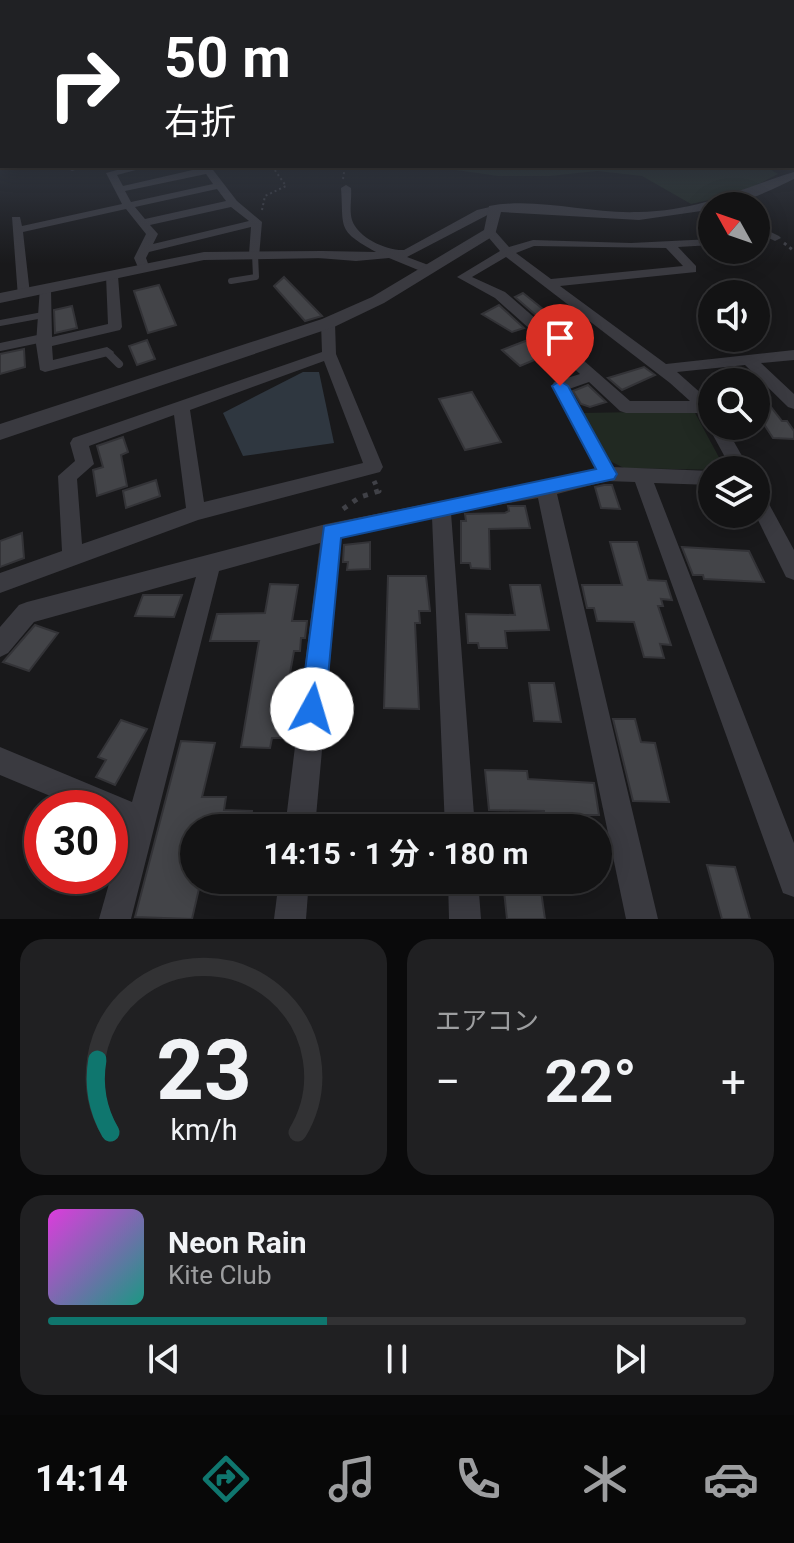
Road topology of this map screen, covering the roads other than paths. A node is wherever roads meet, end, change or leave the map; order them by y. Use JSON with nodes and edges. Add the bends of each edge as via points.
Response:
{"nodes":[{"id":1,"x":113,"y":178,"type":"edge"},
{"id":2,"x":166,"y":178,"type":"edge"},
{"id":3,"x":215,"y":178,"type":"edge"},
{"id":4,"x":788,"y":178,"type":"edge"},
{"id":5,"x":220,"y":185,"type":"junction"},
{"id":6,"x":346,"y":188,"type":"dead end"},
{"id":7,"x":120,"y":189,"type":"junction"},
{"id":8,"x":760,"y":192,"type":"edge"},
{"id":9,"x":233,"y":203,"type":"junction"},
{"id":10,"x":128,"y":205,"type":"junction"},
{"id":11,"x":698,"y":208,"type":"edge"},
{"id":12,"x":494,"y":209,"type":"junction"},
{"id":13,"x":257,"y":222,"type":"junction"},
{"id":14,"x":143,"y":223,"type":"junction"},
{"id":15,"x":490,"y":232,"type":"junction"},
{"id":16,"x":698,"y":243,"type":"edge"},
{"id":17,"x":669,"y":244,"type":"junction"},
{"id":18,"x":146,"y":249,"type":"junction"},
{"id":19,"x":507,"y":252,"type":"junction"},
{"id":20,"x":255,"y":254,"type":"junction"},
{"id":21,"x":322,"y":255,"type":"joint"},
{"id":22,"x":395,"y":256,"type":"junction"},
{"id":23,"x":144,"y":269,"type":"junction"},
{"id":24,"x":427,"y":269,"type":"junction"},
{"id":25,"x":112,"y":276,"type":"junction"},
{"id":26,"x":231,"y":281,"type":"dead end"},
{"id":27,"x":547,"y":283,"type":"junction"},
{"id":28,"x":45,"y":290,"type":"junction"},
{"id":29,"x":23,"y":294,"type":"junction"},
{"id":30,"x":0,"y":298,"type":"edge"},
{"id":31,"x":43,"y":315,"type":"junction"},
{"id":32,"x":0,"y":323,"type":"edge"},
{"id":33,"x":328,"y":323,"type":"junction"},
{"id":34,"x":43,"y":341,"type":"junction"},
{"id":35,"x":0,"y":347,"type":"edge"},
{"id":36,"x":107,"y":352,"type":"joint"},
{"id":37,"x":329,"y":354,"type":"junction"},
{"id":38,"x":794,"y":355,"type":"edge"},
{"id":39,"x":748,"y":359,"type":"junction"},
{"id":40,"x":119,"y":364,"type":"dead end"},
{"id":41,"x":663,"y":369,"type":"junction"},
{"id":42,"x":592,"y":376,"type":"junction"},
{"id":43,"x":698,"y":402,"type":"edge"},
{"id":44,"x":794,"y":403,"type":"edge"},
{"id":45,"x":181,"y":407,"type":"junction"},
{"id":46,"x":698,"y":412,"type":"edge"},
{"id":47,"x":0,"y":432,"type":"edge"},
{"id":48,"x":607,"y":474,"type":"junction"},
{"id":49,"x":643,"y":478,"type":"junction"},
{"id":50,"x":698,"y":478,"type":"edge"},
{"id":51,"x":546,"y":489,"type":"junction"},
{"id":52,"x":441,"y":507,"type":"junction"},
{"id":53,"x":196,"y":512,"type":"junction"},
{"id":54,"x":770,"y":525,"type":"edge"},
{"id":55,"x":331,"y":532,"type":"junction"},
{"id":56,"x":73,"y":555,"type":"junction"},
{"id":57,"x":210,"y":566,"type":"junction"},
{"id":58,"x":794,"y":570,"type":"edge"},
{"id":59,"x":0,"y":583,"type":"edge"},
{"id":60,"x":0,"y":645,"type":"edge"},
{"id":61,"x":0,"y":761,"type":"edge"},
{"id":62,"x":301,"y":814,"type":"edge"},
{"id":63,"x":459,"y":814,"type":"edge"},
{"id":64,"x":142,"y":820,"type":"junction"},
{"id":65,"x":794,"y":882,"type":"edge"},
{"id":66,"x":293,"y":894,"type":"edge"},
{"id":67,"x":464,"y":894,"type":"edge"},
{"id":68,"x":115,"y":919,"type":"edge"},
{"id":69,"x":290,"y":919,"type":"edge"},
{"id":70,"x":465,"y":919,"type":"edge"},
{"id":71,"x":642,"y":919,"type":"edge"}],
"edges":[{"from":1,"to":7,"type":"street"},
{"from":2,"to":7,"type":"street"},
{"from":3,"to":5,"type":"street"},
{"from":4,"to":8,"type":"street"},
{"from":5,"to":9,"type":"street"},
{"from":5,"to":10,"type":"street"},
{"from":6,"to":22,"type":"street","via":[[345,218],[353,233]]},
{"from":7,"to":10,"type":"street"},
{"from":9,"to":13,"type":"street"},
{"from":9,"to":14,"type":"street"},
{"from":10,"to":14,"type":"street"},
{"from":10,"to":29,"type":"street","via":[[16,224]]},
{"from":11,"to":12,"type":"street","via":[[629,216],[541,207]]},
{"from":12,"to":15,"type":"street"},
{"from":12,"to":22,"type":"street"},
{"from":13,"to":18,"type":"street"},
{"from":13,"to":20,"type":"street"},
{"from":14,"to":18,"type":"street","via":[[152,234]]},
{"from":15,"to":19,"type":"street"},
{"from":15,"to":24,"type":"street"},
{"from":16,"to":17,"type":"street"},
{"from":17,"to":19,"type":"street","via":[[546,242]]},
{"from":17,"to":27,"type":"street","via":[[692,269]]},
{"from":18,"to":23,"type":"street","via":[[140,258]]},
{"from":19,"to":27,"type":"street"},
{"from":19,"to":42,"type":"street","via":[[463,277],[500,295]]},
{"from":20,"to":21,"type":"street"},
{"from":20,"to":23,"type":"street","via":[[204,256]]},
{"from":20,"to":26,"type":"lane","via":[[256,277]]},
{"from":21,"to":22,"type":"street"},
{"from":22,"to":24,"type":"street"},
{"from":23,"to":25,"type":"street"},
{"from":24,"to":33,"type":"street"},
{"from":25,"to":28,"type":"street"},
{"from":25,"to":34,"type":"street","via":[[115,327]]},
{"from":27,"to":41,"type":"street"},
{"from":28,"to":29,"type":"street"},
{"from":28,"to":31,"type":"street"},
{"from":29,"to":30,"type":"street"},
{"from":31,"to":32,"type":"lane"},
{"from":31,"to":34,"type":"street"},
{"from":33,"to":37,"type":"street"},
{"from":33,"to":47,"type":"street"},
{"from":34,"to":35,"type":"lane"},
{"from":34,"to":36,"type":"street","via":[[45,367]]},
{"from":36,"to":40,"type":"lane"},
{"from":37,"to":45,"type":"street"},
{"from":37,"to":53,"type":"street","via":[[374,467]]},
{"from":38,"to":39,"type":"street"},
{"from":39,"to":41,"type":"street"},
{"from":39,"to":44,"type":"street"},
{"from":41,"to":43,"type":"street"},
{"from":42,"to":46,"type":"street","via":[[626,407]]},
{"from":42,"to":48,"type":"street","via":[[560,386]]},
{"from":45,"to":53,"type":"street"},
{"from":45,"to":56,"type":"street","via":[[79,443],[85,464],[67,476]]},
{"from":48,"to":49,"type":"street"},
{"from":48,"to":51,"type":"street"},
{"from":49,"to":50,"type":"street"},
{"from":49,"to":65,"type":"street"},
{"from":51,"to":52,"type":"street"},
{"from":51,"to":71,"type":"street"},
{"from":52,"to":55,"type":"street"},
{"from":52,"to":63,"type":"street"},
{"from":53,"to":56,"type":"street"},
{"from":54,"to":58,"type":"street"},
{"from":55,"to":57,"type":"street"},
{"from":55,"to":62,"type":"street"},
{"from":56,"to":59,"type":"street"},
{"from":57,"to":60,"type":"street","via":[[27,613]]},
{"from":57,"to":64,"type":"street"},
{"from":61,"to":64,"type":"street"},
{"from":64,"to":68,"type":"street"},
{"from":66,"to":69,"type":"street"},
{"from":67,"to":70,"type":"street"}]}
